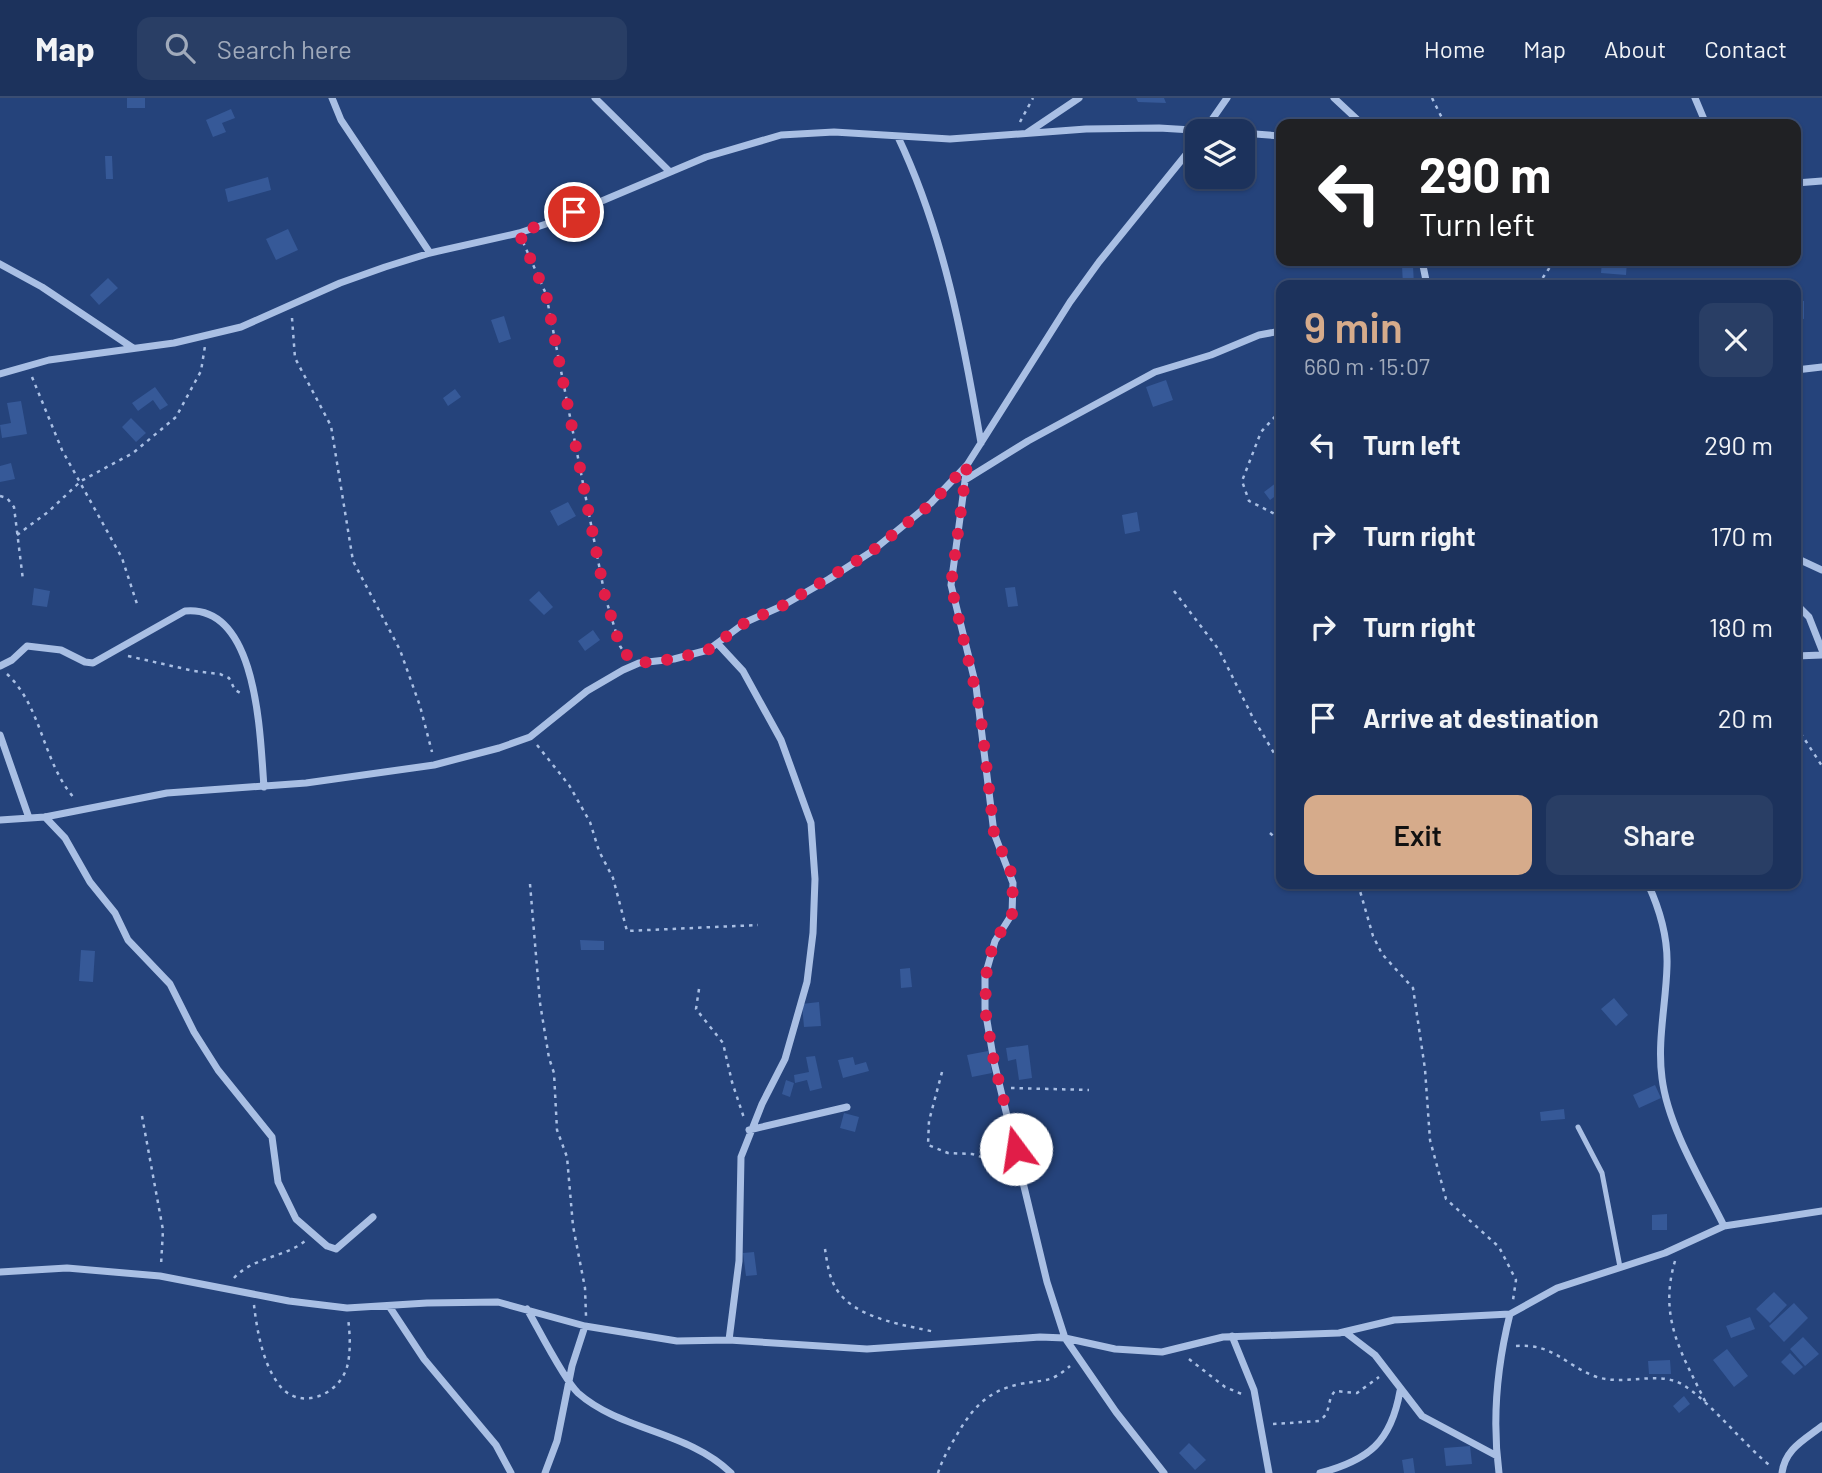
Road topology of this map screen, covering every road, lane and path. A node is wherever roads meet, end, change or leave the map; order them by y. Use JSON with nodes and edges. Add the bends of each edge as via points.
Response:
{"nodes":[{"id":1,"x":331,"y":98,"type":"edge"},
{"id":2,"x":595,"y":98,"type":"edge"},
{"id":3,"x":1033,"y":98,"type":"edge"},
{"id":4,"x":1079,"y":98,"type":"edge"},
{"id":5,"x":1227,"y":98,"type":"edge"},
{"id":6,"x":1334,"y":98,"type":"edge"},
{"id":7,"x":1432,"y":98,"type":"edge"},
{"id":8,"x":1695,"y":98,"type":"edge"},
{"id":9,"x":1214,"y":119,"type":"edge"},
{"id":10,"x":1357,"y":119,"type":"edge"},
{"id":11,"x":1442,"y":119,"type":"edge"},
{"id":12,"x":1704,"y":119,"type":"edge"},
{"id":13,"x":1185,"y":130,"type":"edge"},
{"id":14,"x":1255,"y":134,"type":"edge"},
{"id":15,"x":1024,"y":135,"type":"junction"},
{"id":16,"x":1011,"y":136,"type":"junction"},
{"id":17,"x":1276,"y":136,"type":"edge"},
{"id":18,"x":898,"y":137,"type":"junction"},
{"id":19,"x":1185,"y":156,"type":"edge"},
{"id":20,"x":669,"y":171,"type":"junction"},
{"id":21,"x":1822,"y":181,"type":"edge"},
{"id":22,"x":1801,"y":183,"type":"edge"},
{"id":23,"x":519,"y":233,"type":"junction"},
{"id":24,"x":430,"y":253,"type":"junction"},
{"id":25,"x":0,"y":264,"type":"edge"},
{"id":26,"x":291,"y":304,"type":"junction"},
{"id":27,"x":1276,"y":332,"type":"edge"},
{"id":28,"x":207,"y":337,"type":"junction"},
{"id":29,"x":134,"y":348,"type":"junction"},
{"id":30,"x":26,"y":365,"type":"junction"},
{"id":31,"x":1822,"y":367,"type":"edge"},
{"id":32,"x":1801,"y":369,"type":"edge"},
{"id":33,"x":0,"y":374,"type":"edge"},
{"id":34,"x":1276,"y":416,"type":"edge"},
{"id":35,"x":981,"y":443,"type":"junction"},
{"id":36,"x":967,"y":465,"type":"junction"},
{"id":37,"x":965,"y":480,"type":"junction"},
{"id":38,"x":81,"y":481,"type":"junction"},
{"id":39,"x":0,"y":496,"type":"edge"},
{"id":40,"x":1276,"y":515,"type":"edge"},
{"id":41,"x":17,"y":535,"type":"junction"},
{"id":42,"x":1801,"y":560,"type":"edge"},
{"id":43,"x":1822,"y":570,"type":"edge"},
{"id":44,"x":23,"y":580,"type":"dead end"},
{"id":45,"x":1174,"y":592,"type":"dead end"},
{"id":46,"x":137,"y":604,"type":"dead end"},
{"id":47,"x":1801,"y":609,"type":"edge"},
{"id":48,"x":718,"y":644,"type":"junction"},
{"id":49,"x":1822,"y":650,"type":"edge"},
{"id":50,"x":114,"y":653,"type":"junction"},
{"id":51,"x":1822,"y":655,"type":"edge"},
{"id":52,"x":1801,"y":656,"type":"edge"},
{"id":53,"x":639,"y":663,"type":"junction"},
{"id":54,"x":3,"y":669,"type":"edge"},
{"id":55,"x":256,"y":695,"type":"junction"},
{"id":56,"x":1801,"y":734,"type":"edge"},
{"id":57,"x":0,"y":735,"type":"edge"},
{"id":58,"x":530,"y":737,"type":"junction"},
{"id":59,"x":1276,"y":756,"type":"edge"},
{"id":60,"x":434,"y":765,"type":"junction"},
{"id":61,"x":1822,"y":766,"type":"edge"},
{"id":62,"x":264,"y":787,"type":"junction"},
{"id":63,"x":84,"y":810,"type":"junction"},
{"id":64,"x":45,"y":817,"type":"junction"},
{"id":65,"x":29,"y":818,"type":"junction"},
{"id":66,"x":0,"y":820,"type":"edge"},
{"id":67,"x":1270,"y":833,"type":"dead end"},
{"id":68,"x":1276,"y":838,"type":"edge"},
{"id":69,"x":530,"y":884,"type":"dead end"},
{"id":70,"x":1360,"y":889,"type":"edge"},
{"id":71,"x":1650,"y":889,"type":"edge"},
{"id":72,"x":758,"y":925,"type":"dead end"},
{"id":73,"x":699,"y":989,"type":"dead end"},
{"id":74,"x":942,"y":1072,"type":"dead end"},
{"id":75,"x":1000,"y":1088,"type":"junction"},
{"id":76,"x":1089,"y":1090,"type":"dead end"},
{"id":77,"x":847,"y":1107,"type":"dead end"},
{"id":78,"x":142,"y":1115,"type":"dead end"},
{"id":79,"x":1578,"y":1127,"type":"dead end"},
{"id":80,"x":750,"y":1130,"type":"junction"},
{"id":81,"x":1022,"y":1174,"type":"junction"},
{"id":82,"x":1822,"y":1211,"type":"edge"},
{"id":83,"x":373,"y":1217,"type":"dead end"},
{"id":84,"x":1724,"y":1226,"type":"junction"},
{"id":85,"x":312,"y":1233,"type":"junction"},
{"id":86,"x":1680,"y":1246,"type":"junction"},
{"id":87,"x":824,"y":1249,"type":"dead end"},
{"id":88,"x":1620,"y":1266,"type":"junction"},
{"id":89,"x":0,"y":1272,"type":"edge"},
{"id":90,"x":160,"y":1276,"type":"junction"},
{"id":91,"x":225,"y":1288,"type":"junction"},
{"id":92,"x":252,"y":1293,"type":"junction"},
{"id":93,"x":389,"y":1306,"type":"junction"},
{"id":94,"x":347,"y":1308,"type":"junction"},
{"id":95,"x":527,"y":1308,"type":"junction"},
{"id":96,"x":1510,"y":1314,"type":"junction"},
{"id":97,"x":585,"y":1326,"type":"junction"},
{"id":98,"x":936,"y":1332,"type":"dead end"},
{"id":99,"x":1345,"y":1332,"type":"junction"},
{"id":100,"x":1232,"y":1336,"type":"junction"},
{"id":101,"x":1065,"y":1338,"type":"junction"},
{"id":102,"x":729,"y":1340,"type":"junction"},
{"id":103,"x":1502,"y":1347,"type":"junction"},
{"id":104,"x":1179,"y":1349,"type":"junction"},
{"id":105,"x":1078,"y":1359,"type":"junction"},
{"id":106,"x":1388,"y":1370,"type":"junction"},
{"id":107,"x":570,"y":1382,"type":"junction"},
{"id":108,"x":1400,"y":1391,"type":"junction"},
{"id":109,"x":1256,"y":1401,"type":"junction"},
{"id":110,"x":1708,"y":1406,"type":"junction"},
{"id":111,"x":1261,"y":1424,"type":"junction"},
{"id":112,"x":1822,"y":1426,"type":"edge"},
{"id":113,"x":1497,"y":1456,"type":"junction"},
{"id":114,"x":511,"y":1473,"type":"edge"},
{"id":115,"x":545,"y":1473,"type":"edge"},
{"id":116,"x":731,"y":1473,"type":"edge"},
{"id":117,"x":938,"y":1473,"type":"edge"},
{"id":118,"x":1164,"y":1473,"type":"edge"},
{"id":119,"x":1269,"y":1473,"type":"edge"},
{"id":120,"x":1320,"y":1473,"type":"edge"},
{"id":121,"x":1499,"y":1473,"type":"edge"},
{"id":122,"x":1781,"y":1473,"type":"edge"}],
"edges":[{"from":1,"to":24,"type":"street"},
{"from":2,"to":20,"type":"street"},
{"from":3,"to":16,"type":"path"},
{"from":4,"to":15,"type":"street"},
{"from":5,"to":9,"type":"street"},
{"from":6,"to":10,"type":"street"},
{"from":7,"to":11,"type":"path"},
{"from":8,"to":12,"type":"street"},
{"from":13,"to":15,"type":"street","via":[[1128,128]]},
{"from":14,"to":17,"type":"street"},
{"from":15,"to":16,"type":"street"},
{"from":16,"to":18,"type":"street"},
{"from":18,"to":20,"type":"street","via":[[793,132]]},
{"from":18,"to":35,"type":"street","via":[[918,180],[944,261]]},
{"from":19,"to":35,"type":"street","via":[[1098,262]]},
{"from":20,"to":23,"type":"street"},
{"from":21,"to":22,"type":"street"},
{"from":23,"to":24,"type":"street"},
{"from":23,"to":53,"type":"path","via":[[546,294],[605,596],[620,646]]},
{"from":24,"to":26,"type":"street"},
{"from":25,"to":29,"type":"street"},
{"from":26,"to":28,"type":"street"},
{"from":26,"to":60,"type":"path","via":[[295,358],[331,426],[353,561],[400,650]]},
{"from":27,"to":37,"type":"street","via":[[1155,372]]},
{"from":28,"to":29,"type":"street"},
{"from":28,"to":38,"type":"path","via":[[201,371],[176,417],[133,453]]},
{"from":29,"to":30,"type":"street"},
{"from":30,"to":33,"type":"street"},
{"from":30,"to":38,"type":"path","via":[[62,450]]},
{"from":31,"to":32,"type":"street"},
{"from":34,"to":40,"type":"path","via":[[1261,432],[1242,486],[1252,503]]},
{"from":35,"to":36,"type":"street"},
{"from":36,"to":37,"type":"street"},
{"from":36,"to":48,"type":"street","via":[[932,503],[871,552],[782,606],[746,622]]},
{"from":37,"to":75,"type":"street","via":[[951,585],[976,686],[994,833],[1013,883],[1012,914],[995,941],[985,976],[985,1009]]},
{"from":38,"to":41,"type":"path"},
{"from":38,"to":46,"type":"path","via":[[122,558]]},
{"from":39,"to":41,"type":"path","via":[[14,507]]},
{"from":41,"to":44,"type":"path"},
{"from":42,"to":43,"type":"street"},
{"from":45,"to":59,"type":"path","via":[[1219,650]]},
{"from":47,"to":49,"type":"street"},
{"from":48,"to":53,"type":"street","via":[[693,655]]},
{"from":48,"to":80,"type":"street","via":[[743,671],[781,740],[809,813],[814,865],[807,982],[783,1067]]},
{"from":50,"to":54,"type":"street","via":[[89,663],[61,650],[27,646]]},
{"from":50,"to":55,"type":"path","via":[[220,674],[229,678],[237,693]]},
{"from":50,"to":55,"type":"street","via":[[172,617],[193,611],[230,629]]},
{"from":51,"to":52,"type":"street"},
{"from":53,"to":58,"type":"street","via":[[603,680]]},
{"from":54,"to":63,"type":"path","via":[[29,702],[49,758]]},
{"from":55,"to":62,"type":"street"},
{"from":56,"to":61,"type":"path"},
{"from":57,"to":65,"type":"street"},
{"from":58,"to":60,"type":"street"},
{"from":58,"to":72,"type":"path","via":[[569,785],[590,822],[613,878],[627,931]]},
{"from":60,"to":62,"type":"street"},
{"from":62,"to":63,"type":"street","via":[[167,793]]},
{"from":63,"to":64,"type":"street"},
{"from":64,"to":65,"type":"street"},
{"from":64,"to":85,"type":"street","via":[[65,838],[128,940],[170,984],[218,1070],[271,1137],[281,1191],[296,1219]]},
{"from":65,"to":66,"type":"street"},
{"from":67,"to":68,"type":"path"},
{"from":69,"to":97,"type":"path","via":[[540,1003],[554,1073],[557,1130],[567,1157]]},
{"from":70,"to":96,"type":"path","via":[[1376,942],[1413,988],[1430,1140],[1446,1199],[1499,1247],[1516,1280]]},
{"from":71,"to":84,"type":"street","via":[[1666,948],[1662,1080],[1690,1158]]},
{"from":73,"to":80,"type":"path","via":[[696,1009],[723,1043],[735,1094]]},
{"from":74,"to":81,"type":"path","via":[[929,1121],[928,1145],[995,1160]]},
{"from":75,"to":76,"type":"path"},
{"from":75,"to":81,"type":"street"},
{"from":77,"to":80,"type":"street"},
{"from":78,"to":90,"type":"path","via":[[163,1230]]},
{"from":79,"to":88,"type":"lane","via":[[1602,1173]]},
{"from":80,"to":102,"type":"street","via":[[739,1171],[739,1261]]},
{"from":81,"to":101,"type":"street","via":[[1046,1282]]},
{"from":82,"to":84,"type":"street"},
{"from":83,"to":85,"type":"street","via":[[338,1248]]},
{"from":84,"to":86,"type":"street"},
{"from":85,"to":91,"type":"path","via":[[299,1246],[239,1272]]},
{"from":86,"to":88,"type":"street"},
{"from":86,"to":110,"type":"path","via":[[1667,1301],[1669,1317]]},
{"from":87,"to":98,"type":"path","via":[[835,1287],[844,1298],[873,1315]]},
{"from":88,"to":96,"type":"street","via":[[1557,1288]]},
{"from":89,"to":90,"type":"street","via":[[67,1268]]},
{"from":90,"to":91,"type":"street"},
{"from":91,"to":92,"type":"street"},
{"from":92,"to":94,"type":"street"},
{"from":92,"to":94,"type":"path","via":[[256,1324],[271,1368],[279,1385],[299,1399],[327,1393],[347,1368]]},
{"from":93,"to":94,"type":"street"},
{"from":93,"to":95,"type":"street","via":[[498,1302]]},
{"from":93,"to":114,"type":"street","via":[[424,1359],[496,1445]]},
{"from":95,"to":97,"type":"street"},
{"from":95,"to":107,"type":"street"},
{"from":96,"to":99,"type":"street","via":[[1394,1320]]},
{"from":96,"to":103,"type":"street"},
{"from":97,"to":102,"type":"street","via":[[656,1339]]},
{"from":97,"to":107,"type":"street"},
{"from":99,"to":100,"type":"street"},
{"from":99,"to":106,"type":"street"},
{"from":100,"to":104,"type":"street"},
{"from":100,"to":109,"type":"street"},
{"from":101,"to":102,"type":"street","via":[[867,1349]]},
{"from":101,"to":104,"type":"street","via":[[1115,1349]]},
{"from":101,"to":105,"type":"street"},
{"from":103,"to":110,"type":"path","via":[[1541,1346],[1596,1376],[1614,1380],[1677,1382]]},
{"from":103,"to":113,"type":"street"},
{"from":104,"to":109,"type":"path","via":[[1225,1387]]},
{"from":105,"to":117,"type":"path","via":[[1053,1380],[989,1394],[964,1422]]},
{"from":105,"to":118,"type":"street"},
{"from":106,"to":108,"type":"street"},
{"from":106,"to":111,"type":"path","via":[[1357,1393],[1335,1391],[1329,1411],[1319,1421]]},
{"from":107,"to":115,"type":"street"},
{"from":107,"to":116,"type":"street","via":[[576,1392],[593,1402],[694,1446]]},
{"from":108,"to":113,"type":"street","via":[[1430,1421]]},
{"from":108,"to":120,"type":"street","via":[[1391,1425],[1379,1444],[1359,1460]]},
{"from":109,"to":111,"type":"street"},
{"from":110,"to":122,"type":"path","via":[[1758,1457]]},
{"from":111,"to":119,"type":"street"},
{"from":112,"to":122,"type":"street","via":[[1787,1455]]},
{"from":113,"to":121,"type":"street"}]}
